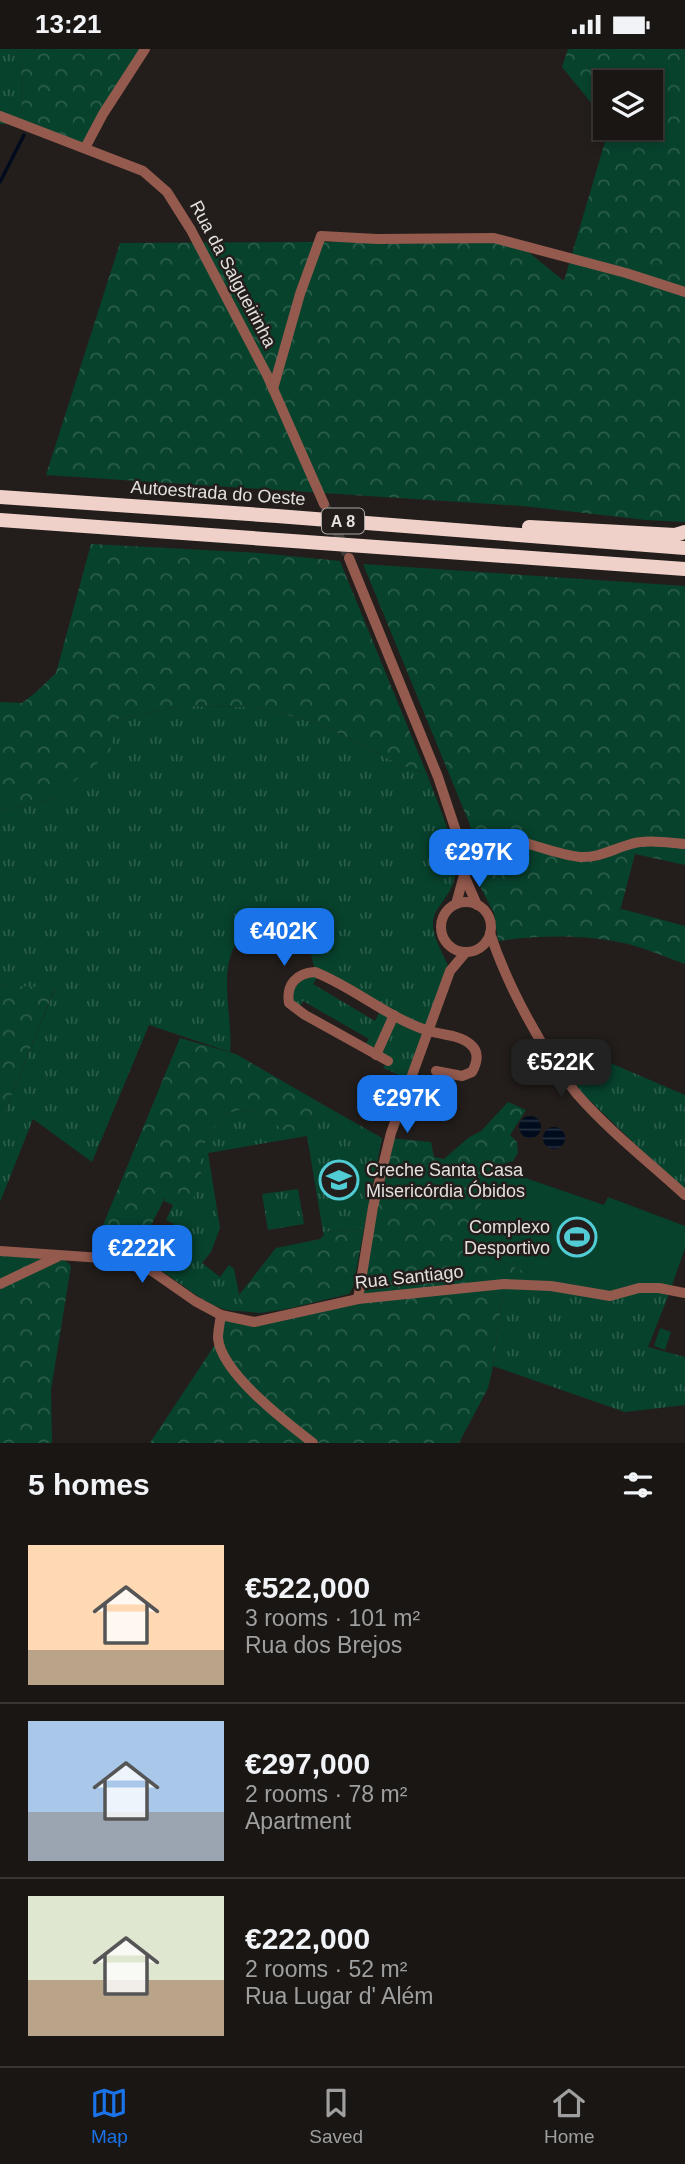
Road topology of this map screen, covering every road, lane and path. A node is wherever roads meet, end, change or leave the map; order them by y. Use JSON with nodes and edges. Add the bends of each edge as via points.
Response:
{"nodes":[{"id":1,"x":145,"y":49,"type":"edge"},
{"id":2,"x":0,"y":116,"type":"edge"},
{"id":3,"x":85,"y":148,"type":"junction"},
{"id":4,"x":685,"y":292,"type":"edge"},
{"id":5,"x":274,"y":389,"type":"junction"},
{"id":6,"x":0,"y":498,"type":"edge"},
{"id":7,"x":324,"y":504,"type":"tunnel mouth"},
{"id":8,"x":0,"y":520,"type":"edge"},
{"id":9,"x":459,"y":531,"type":"junction"},
{"id":10,"x":685,"y":533,"type":"edge"},
{"id":11,"x":685,"y":548,"type":"edge"},
{"id":12,"x":349,"y":558,"type":"tunnel mouth"},
{"id":13,"x":685,"y":569,"type":"edge"},
{"id":14,"x":459,"y":840,"type":"junction"},
{"id":15,"x":685,"y":844,"type":"edge"},
{"id":16,"x":464,"y":875,"type":"junction"},
{"id":17,"x":456,"y":904,"type":"junction"},
{"id":18,"x":477,"y":905,"type":"junction"},
{"id":19,"x":490,"y":933,"type":"junction"},
{"id":20,"x":446,"y":941,"type":"junction"},
{"id":21,"x":472,"y":951,"type":"junction"},
{"id":22,"x":499,"y":956,"type":"junction"},
{"id":23,"x":450,"y":971,"type":"junction"},
{"id":24,"x":394,"y":1015,"type":"junction"},
{"id":25,"x":429,"y":1031,"type":"junction"},
{"id":26,"x":376,"y":1055,"type":"junction"},
{"id":27,"x":387,"y":1061,"type":"dead end"},
{"id":28,"x":436,"y":1071,"type":"dead end"},
{"id":29,"x":685,"y":1195,"type":"edge"},
{"id":30,"x":0,"y":1251,"type":"edge"},
{"id":31,"x":60,"y":1255,"type":"junction"},
{"id":32,"x":0,"y":1284,"type":"edge"},
{"id":33,"x":685,"y":1293,"type":"edge"},
{"id":34,"x":358,"y":1299,"type":"junction"},
{"id":35,"x":221,"y":1315,"type":"junction"},
{"id":36,"x":313,"y":1443,"type":"edge"}],
"edges":[{"from":1,"to":3,"type":"street"},
{"from":2,"to":3,"type":"street","name":"Rua da Salgueirinha"},
{"from":3,"to":5,"type":"street","name":"Rua da Salgueirinha","via":[[143,171],[167,192]]},
{"from":4,"to":5,"type":"street","via":[[495,238],[321,236]]},
{"from":5,"to":7,"type":"street","name":"Rua da Salgueirinha"},
{"from":6,"to":9,"type":"highway","name":"Autoestrada do Oeste","number":"A 8"},
{"from":8,"to":13,"type":"highway","number":"A 8"},
{"from":9,"to":10,"type":"highway","via":[[522,527]]},
{"from":9,"to":11,"type":"highway","name":"Autoestrada do Oeste","number":"A 8"},
{"from":12,"to":14,"type":"street"},
{"from":14,"to":15,"type":"street","via":[[488,834],[580,857],[603,855],[634,843]]},
{"from":14,"to":16,"type":"street"},
{"from":16,"to":17,"type":"street"},
{"from":16,"to":18,"type":"street"},
{"from":17,"to":18,"type":"street"},
{"from":17,"to":20,"type":"street","via":[[442,921]]},
{"from":18,"to":19,"type":"street","via":[[489,917]]},
{"from":19,"to":21,"type":"street","via":[[486,943]]},
{"from":19,"to":22,"type":"street"},
{"from":20,"to":21,"type":"street"},
{"from":20,"to":23,"type":"street"},
{"from":21,"to":22,"type":"street"},
{"from":21,"to":23,"type":"street"},
{"from":22,"to":29,"type":"street","via":[[545,1050],[577,1094]]},
{"from":23,"to":25,"type":"street"},
{"from":24,"to":25,"type":"street"},
{"from":24,"to":26,"type":"street"},
{"from":24,"to":26,"type":"street","via":[[315,972],[305,972],[288,992],[289,1003],[305,1015]]},
{"from":25,"to":28,"type":"street","via":[[469,1042],[476,1050],[478,1062],[472,1073],[462,1076]]},
{"from":25,"to":34,"type":"street","via":[[391,1133]]},
{"from":26,"to":27,"type":"street"},
{"from":30,"to":31,"type":"street","name":"Rua Santiago"},
{"from":31,"to":32,"type":"street"},
{"from":31,"to":35,"type":"street","name":"Rua Santiago","via":[[102,1258],[152,1271]]},
{"from":33,"to":34,"type":"street","name":"Rua Santiago","via":[[639,1288],[610,1296],[505,1284]]},
{"from":34,"to":35,"type":"street","name":"Rua Santiago","via":[[254,1322]]},
{"from":35,"to":36,"type":"street","via":[[218,1339],[230,1366],[265,1405]]}]}
